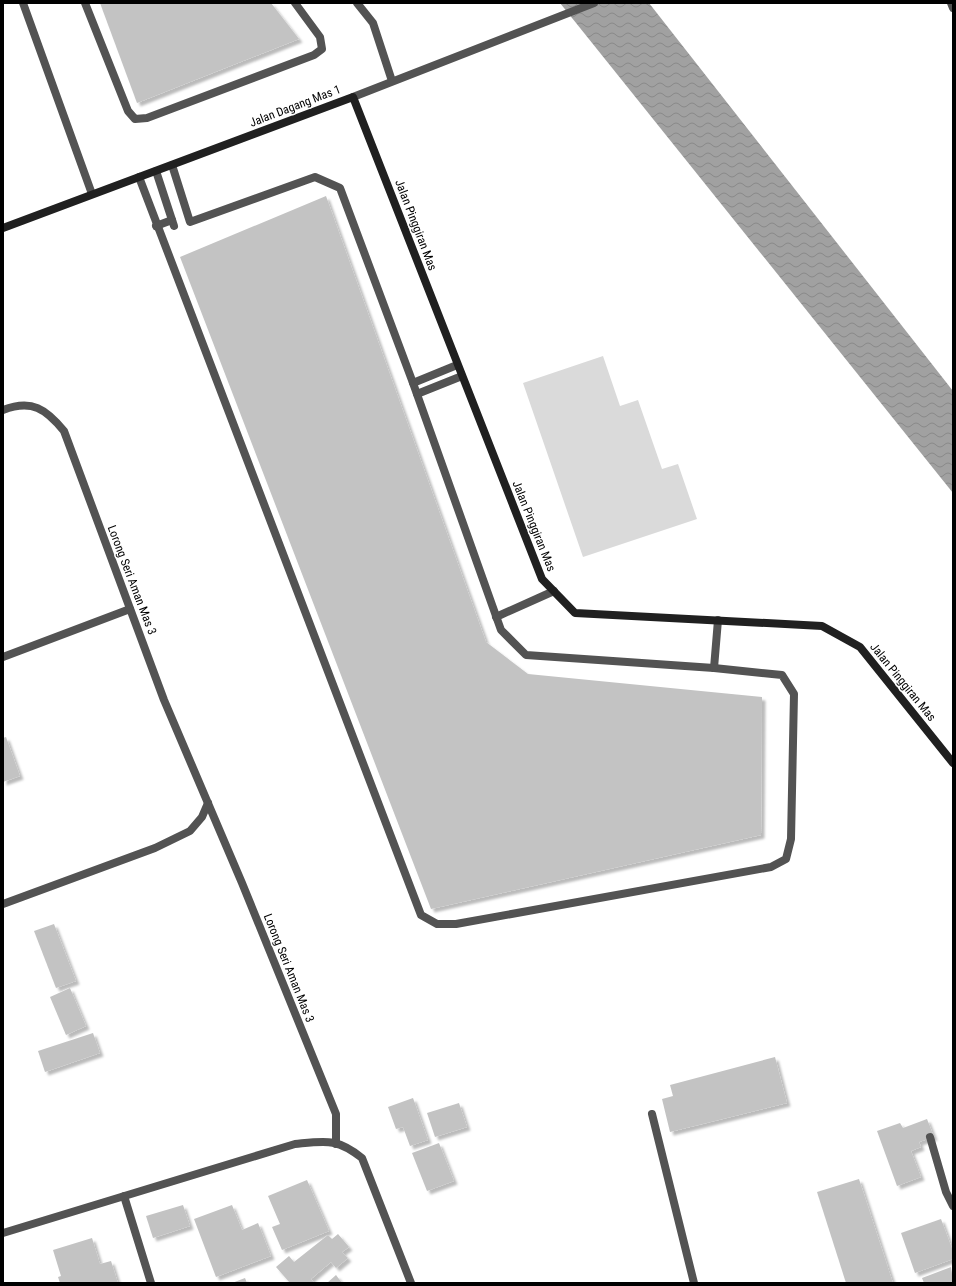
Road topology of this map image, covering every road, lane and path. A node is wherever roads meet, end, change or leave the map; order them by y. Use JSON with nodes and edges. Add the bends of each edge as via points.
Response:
{"nodes":[{"id":1,"x":23,"y":3,"type":"edge"},
{"id":2,"x":85,"y":3,"type":"edge"},
{"id":3,"x":295,"y":3,"type":"edge"},
{"id":4,"x":358,"y":3,"type":"edge"},
{"id":5,"x":594,"y":3,"type":"edge"},
{"id":6,"x":951,"y":3,"type":"edge"},
{"id":7,"x":953,"y":8,"type":"edge"},
{"id":8,"x":392,"y":81,"type":"junction"},
{"id":9,"x":353,"y":97,"type":"junction"},
{"id":10,"x":172,"y":166,"type":"junction"},
{"id":11,"x":156,"y":171,"type":"junction"},
{"id":12,"x":138,"y":177,"type":"junction"},
{"id":13,"x":92,"y":194,"type":"junction"},
{"id":14,"x":156,"y":226,"type":"junction"},
{"id":15,"x":3,"y":228,"type":"edge"},
{"id":16,"x":457,"y":365,"type":"junction"},
{"id":17,"x":462,"y":376,"type":"junction"},
{"id":18,"x":413,"y":383,"type":"junction"},
{"id":19,"x":417,"y":394,"type":"junction"},
{"id":20,"x":3,"y":410,"type":"edge"},
{"id":21,"x":554,"y":591,"type":"junction"},
{"id":22,"x":130,"y":609,"type":"junction"},
{"id":23,"x":496,"y":617,"type":"junction"},
{"id":24,"x":718,"y":620,"type":"junction"},
{"id":25,"x":3,"y":657,"type":"edge"},
{"id":26,"x":714,"y":668,"type":"junction"},
{"id":27,"x":953,"y":763,"type":"edge"},
{"id":28,"x":208,"y":803,"type":"junction"},
{"id":29,"x":3,"y":904,"type":"edge"},
{"id":30,"x":652,"y":1114,"type":"dead end"},
{"id":31,"x":930,"y":1137,"type":"dead end"},
{"id":32,"x":336,"y":1144,"type":"junction"},
{"id":33,"x":124,"y":1196,"type":"junction"},
{"id":34,"x":953,"y":1206,"type":"edge"},
{"id":35,"x":3,"y":1233,"type":"edge"},
{"id":36,"x":151,"y":1283,"type":"edge"},
{"id":37,"x":411,"y":1283,"type":"edge"},
{"id":38,"x":694,"y":1283,"type":"edge"}],
"edges":[{"from":1,"to":13,"type":"street"},
{"from":2,"to":3,"type":"street","via":[[128,111],[135,119],[147,118],[314,55],[322,49],[320,37]]},
{"from":4,"to":8,"type":"street","via":[[373,22]]},
{"from":5,"to":8,"type":"street","name":"Jalan Dagang Mas 1"},
{"from":6,"to":7,"type":"street"},
{"from":8,"to":9,"type":"street","name":"Jalan Dagang Mas 1"},
{"from":9,"to":10,"type":"street","name":"Jalan Dagang Mas 1"},
{"from":9,"to":16,"type":"street","name":"Jalan Pinggiran Mas"},
{"from":10,"to":11,"type":"street","name":"Jalan Dagang Mas 1"},
{"from":10,"to":18,"type":"street","via":[[190,222],[315,177],[340,188]]},
{"from":11,"to":12,"type":"street","name":"Jalan Dagang Mas 1"},
{"from":11,"to":14,"type":"street","via":[[173,223]]},
{"from":12,"to":13,"type":"street","name":"Jalan Dagang Mas 1"},
{"from":12,"to":14,"type":"street"},
{"from":13,"to":15,"type":"street","name":"Jalan Dagang Mas 1"},
{"from":14,"to":26,"type":"street","via":[[421,914],[437,924],[456,924],[771,867],[786,859],[791,839],[794,694],[782,675]]},
{"from":16,"to":17,"type":"street","name":"Jalan Pinggiran Mas"},
{"from":16,"to":18,"type":"street"},
{"from":17,"to":19,"type":"street"},
{"from":17,"to":21,"type":"street","name":"Jalan Pinggiran Mas","via":[[542,579]]},
{"from":18,"to":19,"type":"street"},
{"from":19,"to":23,"type":"street"},
{"from":20,"to":22,"type":"street","name":"Lorong Seri Aman Mas 3","via":[[14,406],[35,406],[52,416],[64,431]]},
{"from":21,"to":23,"type":"street"},
{"from":21,"to":24,"type":"street","name":"Jalan Pinggiran Mas","via":[[575,613]]},
{"from":22,"to":25,"type":"street"},
{"from":22,"to":28,"type":"street","name":"Lorong Seri Aman Mas 3","via":[[164,700]]},
{"from":23,"to":26,"type":"street","via":[[501,630],[526,654]]},
{"from":24,"to":26,"type":"street"},
{"from":24,"to":27,"type":"street","name":"Jalan Pinggiran Mas","via":[[822,626],[860,647]]},
{"from":28,"to":29,"type":"street","via":[[190,831],[155,848]]},
{"from":28,"to":32,"type":"street","name":"Lorong Seri Aman Mas 3","via":[[336,1114]]},
{"from":30,"to":38,"type":"street"},
{"from":31,"to":34,"type":"street","via":[[946,1192]]},
{"from":32,"to":33,"type":"street","via":[[326,1141],[295,1144]]},
{"from":32,"to":37,"type":"street","via":[[348,1147],[362,1158]]},
{"from":33,"to":35,"type":"street"},
{"from":33,"to":36,"type":"street"}]}
